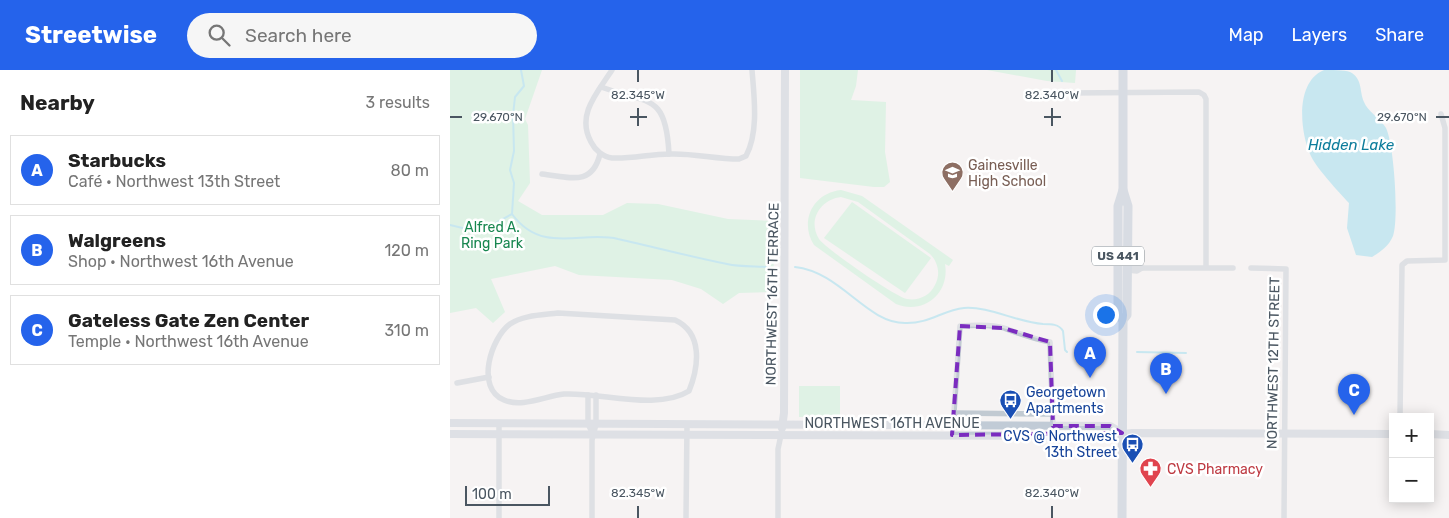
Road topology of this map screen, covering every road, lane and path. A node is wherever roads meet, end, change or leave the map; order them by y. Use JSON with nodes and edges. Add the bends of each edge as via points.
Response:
{"nodes":[{"id":1,"x":612,"y":70,"type":"edge"},
{"id":2,"x":752,"y":70,"type":"edge"},
{"id":3,"x":785,"y":70,"type":"edge"},
{"id":4,"x":1123,"y":70,"type":"edge"},
{"id":5,"x":601,"y":87,"type":"junction"},
{"id":6,"x":1069,"y":93,"type":"dead end"},
{"id":7,"x":1123,"y":93,"type":"junction"},
{"id":8,"x":1441,"y":114,"type":"dead end"},
{"id":9,"x":600,"y":154,"type":"junction"},
{"id":10,"x":669,"y":154,"type":"junction"},
{"id":11,"x":542,"y":174,"type":"dead end"},
{"id":12,"x":1123,"y":190,"type":"junction"},
{"id":13,"x":1118,"y":206,"type":"junction"},
{"id":14,"x":1206,"y":267,"type":"junction"},
{"id":15,"x":1127,"y":268,"type":"junction"},
{"id":16,"x":1233,"y":268,"type":"dead end"},
{"id":17,"x":1251,"y":268,"type":"dead end"},
{"id":18,"x":1123,"y":320,"type":"junction"},
{"id":19,"x":490,"y":377,"type":"junction"},
{"id":20,"x":457,"y":383,"type":"dead end"},
{"id":21,"x":588,"y":395,"type":"junction"},
{"id":22,"x":596,"y":395,"type":"junction"},
{"id":23,"x":955,"y":413,"type":"junction"},
{"id":24,"x":1400,"y":413,"type":"edge"},
{"id":25,"x":1052,"y":414,"type":"junction"},
{"id":26,"x":450,"y":423,"type":"edge"},
{"id":27,"x":499,"y":424,"type":"junction"},
{"id":28,"x":592,"y":424,"type":"junction"},
{"id":29,"x":687,"y":424,"type":"junction"},
{"id":30,"x":782,"y":424,"type":"junction"},
{"id":31,"x":891,"y":425,"type":"junction"},
{"id":32,"x":953,"y":426,"type":"junction"},
{"id":33,"x":1053,"y":426,"type":"junction"},
{"id":34,"x":1122,"y":433,"type":"junction"},
{"id":35,"x":450,"y":434,"type":"edge"},
{"id":36,"x":499,"y":434,"type":"junction"},
{"id":37,"x":593,"y":434,"type":"junction"},
{"id":38,"x":687,"y":434,"type":"junction"},
{"id":39,"x":1285,"y":434,"type":"junction"},
{"id":40,"x":1389,"y":434,"type":"edge"},
{"id":41,"x":1434,"y":434,"type":"edge"},
{"id":42,"x":781,"y":435,"type":"junction"},
{"id":43,"x":889,"y":435,"type":"junction"},
{"id":44,"x":952,"y":435,"type":"junction"},
{"id":45,"x":1449,"y":435,"type":"edge"},
{"id":46,"x":499,"y":518,"type":"edge"},
{"id":47,"x":592,"y":518,"type":"edge"},
{"id":48,"x":686,"y":518,"type":"edge"},
{"id":49,"x":778,"y":518,"type":"edge"},
{"id":50,"x":1122,"y":518,"type":"edge"},
{"id":51,"x":1284,"y":518,"type":"edge"}],
"edges":[{"from":1,"to":5,"type":"street"},
{"from":2,"to":10,"type":"street","via":[[753,125],[746,156],[739,159]]},
{"from":3,"to":30,"type":"main road","name":"NORTHWEST 16TH TERRACE"},
{"from":4,"to":7,"type":"main road","number":"US 441"},
{"from":5,"to":9,"type":"street","via":[[586,114],[585,127]]},
{"from":5,"to":10,"type":"street","via":[[652,102],[668,129]]},
{"from":6,"to":7,"type":"street"},
{"from":7,"to":12,"type":"main road","number":"US 441"},
{"from":7,"to":14,"type":"street","via":[[1199,92],[1206,99]]},
{"from":8,"to":24,"type":"street","via":[[1445,128],[1445,260],[1408,261],[1402,265]]},
{"from":9,"to":10,"type":"street","via":[[610,158]]},
{"from":9,"to":11,"type":"street","via":[[597,168],[590,175],[580,178]]},
{"from":12,"to":13,"type":"main road","number":"US 441"},
{"from":12,"to":15,"type":"main road","number":"US 441","via":[[1128,206]]},
{"from":13,"to":15,"type":"main road","via":[[1123,218],[1124,264]]},
{"from":13,"to":18,"type":"main road","number":"US 441","via":[[1118,315]]},
{"from":14,"to":15,"type":"street","via":[[1142,268],[1138,271]]},
{"from":14,"to":16,"type":"street"},
{"from":15,"to":18,"type":"main road","number":"US 441","via":[[1127,315]]},
{"from":17,"to":39,"type":"street","name":"NORTHWEST 12TH STREET","via":[[1286,269]]},
{"from":18,"to":34,"type":"main road","number":"US 441"},
{"from":19,"to":20,"type":"street"},
{"from":19,"to":21,"type":"street","via":[[496,395],[512,402],[564,394]]},
{"from":19,"to":22,"type":"street","via":[[488,363],[492,349],[510,324],[521,319],[588,314],[674,320],[686,325],[695,339],[695,376],[688,391],[667,400]]},
{"from":21,"to":22,"type":"street"},
{"from":21,"to":28,"type":"street"},
{"from":22,"to":28,"type":"street"},
{"from":23,"to":25,"type":"street"},
{"from":23,"to":25,"type":"street","via":[[960,326],[971,326],[1003,328],[1050,342]]},
{"from":23,"to":32,"type":"street"},
{"from":25,"to":33,"type":"street"},
{"from":26,"to":27,"type":"main road","name":"NORTHWEST 16TH AVENUE"},
{"from":27,"to":28,"type":"main road","name":"NORTHWEST 16TH AVENUE"},
{"from":27,"to":36,"type":"street"},
{"from":28,"to":29,"type":"main road","name":"NORTHWEST 16TH AVENUE"},
{"from":28,"to":37,"type":"street"},
{"from":29,"to":30,"type":"main road","name":"NORTHWEST 16TH AVENUE"},
{"from":29,"to":38,"type":"street"},
{"from":30,"to":31,"type":"main road","name":"NORTHWEST 16TH AVENUE"},
{"from":30,"to":42,"type":"main road","name":"NORTHWEST 16TH TERRACE"},
{"from":31,"to":32,"type":"main road","name":"NORTHWEST 16TH AVENUE"},
{"from":31,"to":43,"type":"main road"},
{"from":32,"to":33,"type":"main road","name":"NORTHWEST 16TH AVENUE"},
{"from":32,"to":44,"type":"main road"},
{"from":33,"to":34,"type":"main road","name":"NORTHWEST 16TH AVENUE","via":[[1110,426]]},
{"from":34,"to":39,"type":"main road","name":"NORTHWEST 16TH AVENUE"},
{"from":34,"to":44,"type":"main road","name":"NORTHWEST 16TH AVENUE","via":[[1109,436]]},
{"from":34,"to":50,"type":"main road","number":"US 441"},
{"from":35,"to":36,"type":"main road","name":"NORTHWEST 16TH AVENUE"},
{"from":36,"to":37,"type":"main road","name":"NORTHWEST 16TH AVENUE"},
{"from":36,"to":46,"type":"street"},
{"from":37,"to":38,"type":"main road","name":"NORTHWEST 16TH AVENUE"},
{"from":37,"to":47,"type":"street"},
{"from":38,"to":42,"type":"main road","name":"NORTHWEST 16TH AVENUE"},
{"from":38,"to":48,"type":"street"},
{"from":39,"to":40,"type":"main road","name":"NORTHWEST 16TH AVENUE"},
{"from":39,"to":51,"type":"street","name":"NORTHWEST 12TH STREET"},
{"from":41,"to":45,"type":"main road"},
{"from":42,"to":43,"type":"main road","name":"NORTHWEST 16TH AVENUE"},
{"from":42,"to":49,"type":"street","name":"NORTHWEST 16TH TERRACE"},
{"from":43,"to":44,"type":"main road","name":"NORTHWEST 16TH AVENUE"}]}
